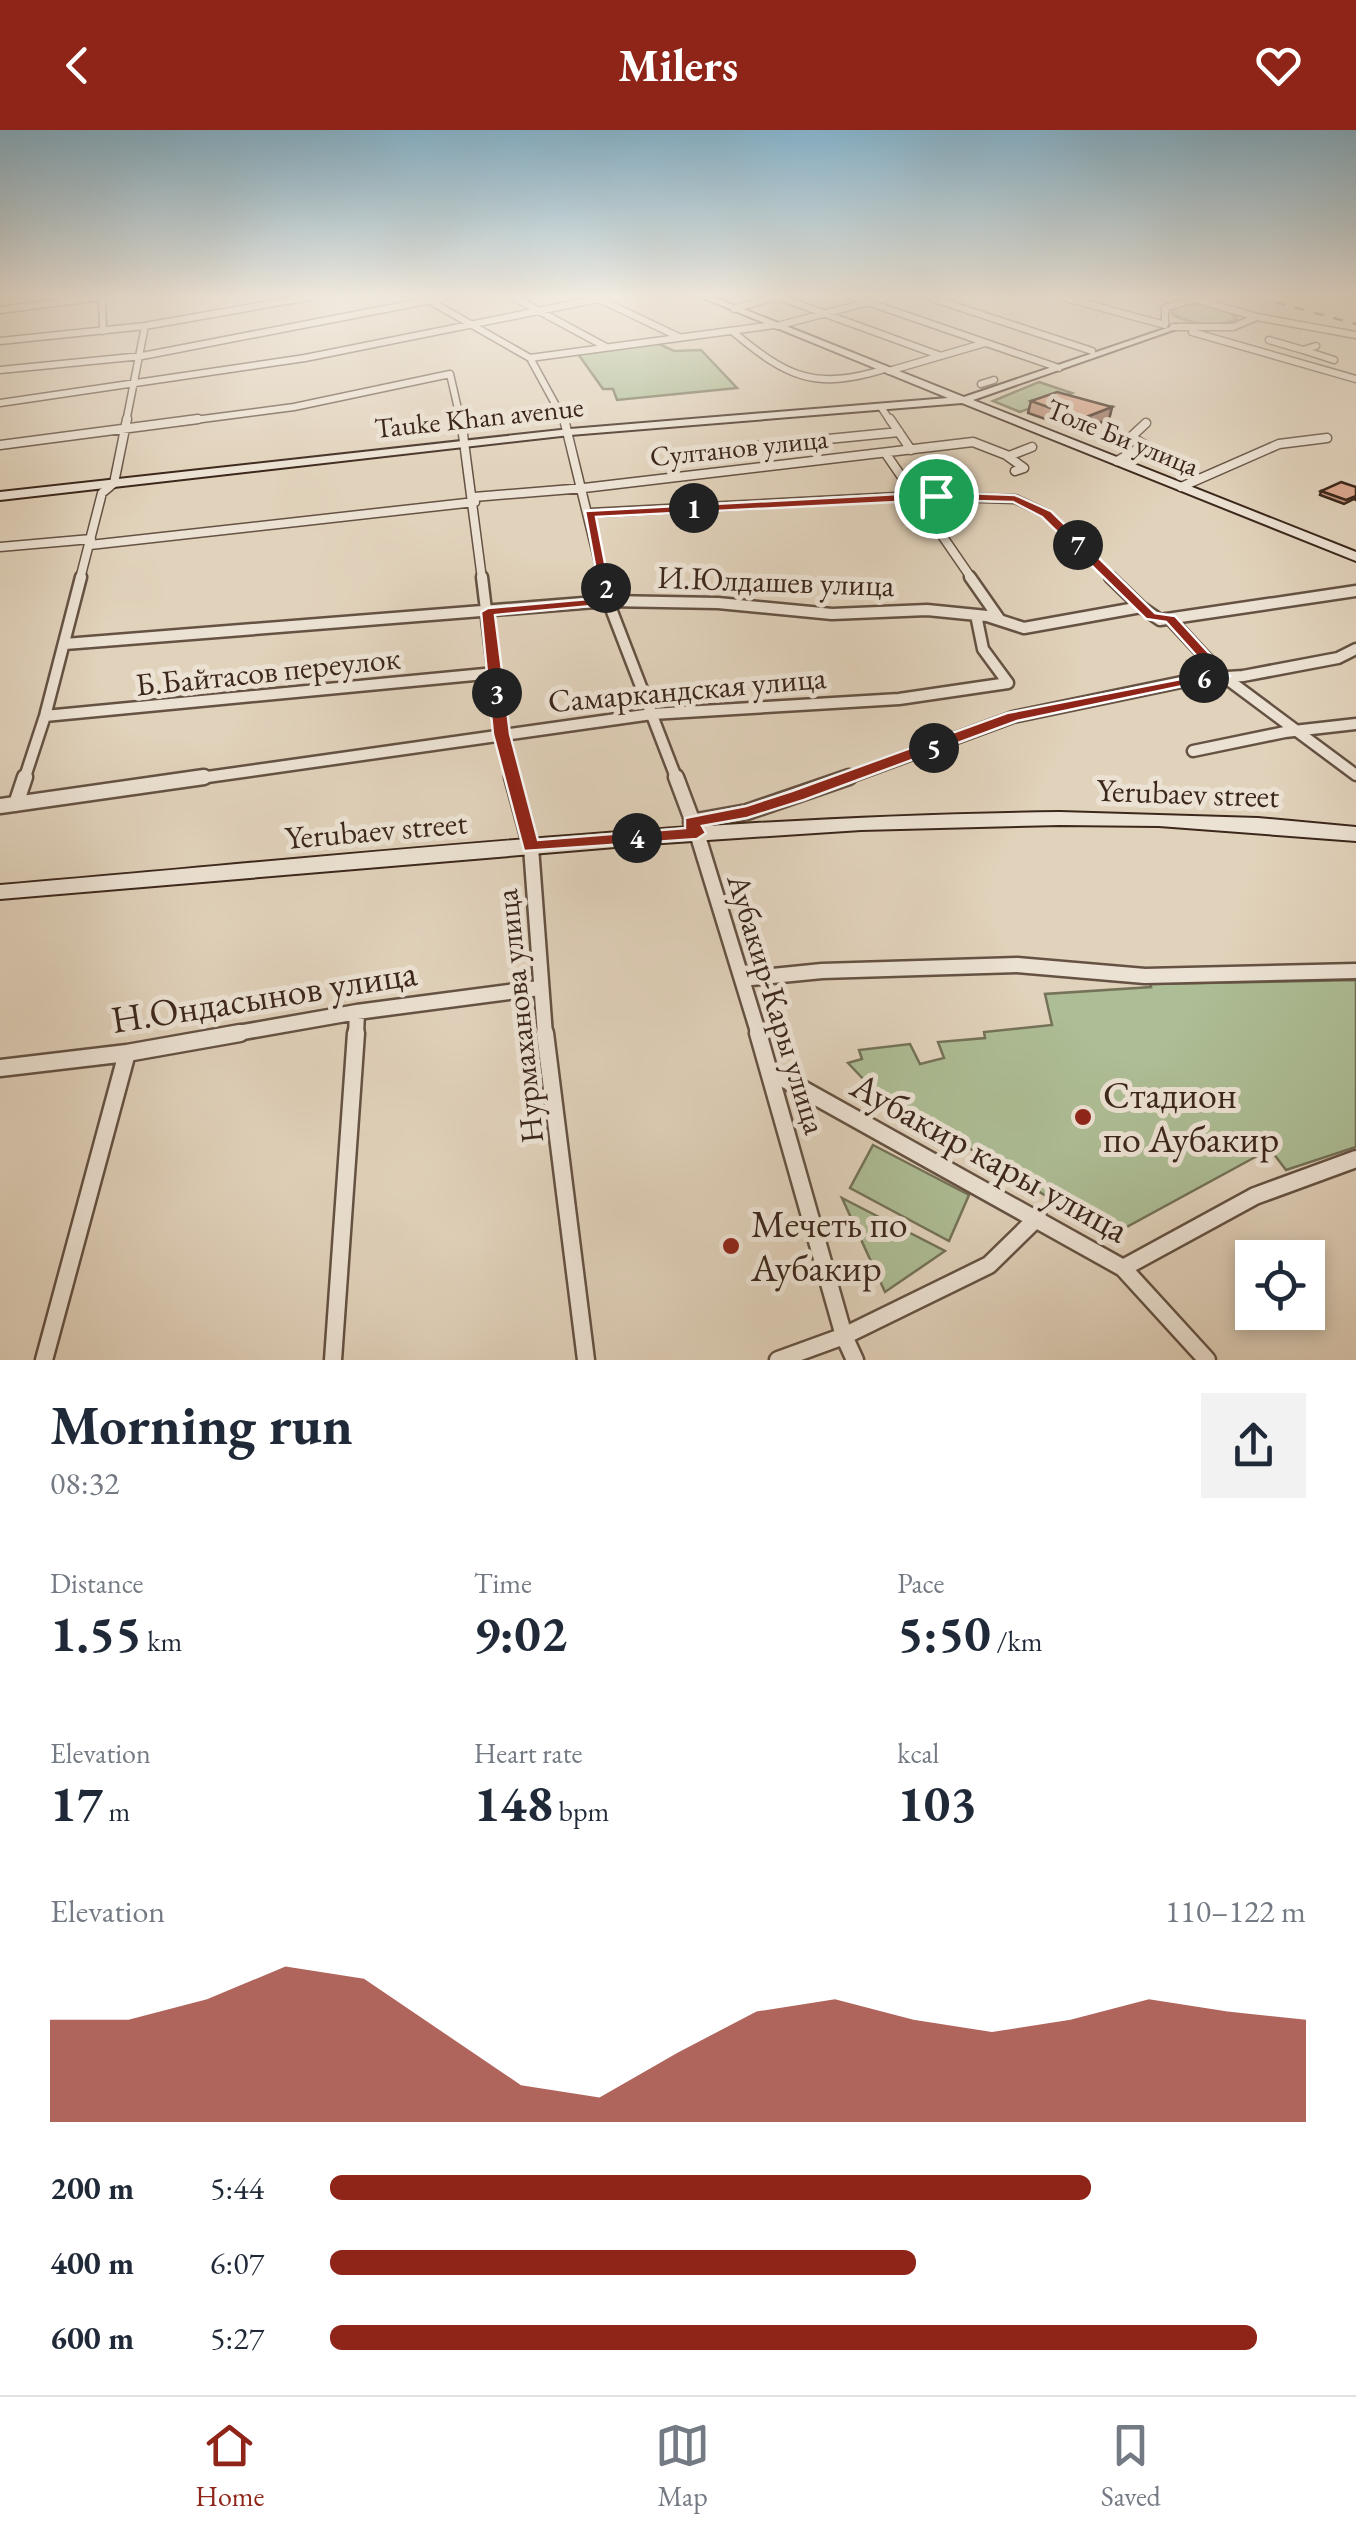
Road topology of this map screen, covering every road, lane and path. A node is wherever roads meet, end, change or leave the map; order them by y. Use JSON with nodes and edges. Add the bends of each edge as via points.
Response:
{"nodes":[{"id":1,"x":150,"y":354,"type":"edge"},
{"id":2,"x":316,"y":354,"type":"edge"},
{"id":3,"x":524,"y":354,"type":"edge"},
{"id":4,"x":555,"y":354,"type":"edge"},
{"id":5,"x":764,"y":354,"type":"edge"},
{"id":6,"x":848,"y":354,"type":"edge"},
{"id":7,"x":937,"y":354,"type":"edge"},
{"id":8,"x":946,"y":354,"type":"edge"},
{"id":9,"x":1018,"y":354,"type":"edge"},
{"id":10,"x":1084,"y":354,"type":"edge"},
{"id":11,"x":1090,"y":354,"type":"edge"},
{"id":12,"x":1273,"y":354,"type":"edge"},
{"id":13,"x":1317,"y":354,"type":"edge"},
{"id":14,"x":142,"y":356,"type":"junction"},
{"id":15,"x":941,"y":356,"type":"junction"},
{"id":16,"x":530,"y":358,"type":"junction"},
{"id":17,"x":1334,"y":360,"type":"dead end"},
{"id":18,"x":1055,"y":367,"type":"junction"},
{"id":19,"x":0,"y":370,"type":"edge"},
{"id":20,"x":887,"y":370,"type":"junction"},
{"id":21,"x":1356,"y":379,"type":"edge"},
{"id":22,"x":994,"y":380,"type":"dead end"},
{"id":23,"x":980,"y":384,"type":"dead end"},
{"id":24,"x":135,"y":387,"type":"junction"},
{"id":25,"x":964,"y":400,"type":"junction"},
{"id":26,"x":0,"y":403,"type":"edge"},
{"id":27,"x":880,"y":406,"type":"junction"},
{"id":28,"x":1146,"y":423,"type":"dead end"},
{"id":29,"x":123,"y":432,"type":"junction"},
{"id":30,"x":570,"y":432,"type":"junction"},
{"id":31,"x":898,"y":432,"type":"junction"},
{"id":32,"x":1327,"y":438,"type":"dead end"},
{"id":33,"x":466,"y":443,"type":"junction"},
{"id":34,"x":0,"y":446,"type":"edge"},
{"id":35,"x":746,"y":447,"type":"dead end"},
{"id":36,"x":1032,"y":447,"type":"dead end"},
{"id":37,"x":911,"y":450,"type":"junction"},
{"id":38,"x":886,"y":454,"type":"junction"},
{"id":39,"x":1006,"y":455,"type":"junction"},
{"id":40,"x":1117,"y":461,"type":"junction"},
{"id":41,"x":1015,"y":471,"type":"dead end"},
{"id":42,"x":114,"y":482,"type":"junction"},
{"id":43,"x":1181,"y":487,"type":"junction"},
{"id":44,"x":584,"y":488,"type":"junction"},
{"id":45,"x":0,"y":496,"type":"edge"},
{"id":46,"x":915,"y":496,"type":"junction"},
{"id":47,"x":474,"y":500,"type":"junction"},
{"id":48,"x":590,"y":513,"type":"junction"},
{"id":49,"x":91,"y":542,"type":"junction"},
{"id":50,"x":0,"y":548,"type":"edge"},
{"id":51,"x":1356,"y":557,"type":"edge"},
{"id":52,"x":1356,"y":591,"type":"edge"},
{"id":53,"x":608,"y":601,"type":"junction"},
{"id":54,"x":1141,"y":607,"type":"junction"},
{"id":55,"x":488,"y":612,"type":"junction"},
{"id":56,"x":976,"y":615,"type":"junction"},
{"id":57,"x":1170,"y":618,"type":"junction"},
{"id":58,"x":1000,"y":620,"type":"junction"},
{"id":59,"x":65,"y":644,"type":"junction"},
{"id":60,"x":1356,"y":648,"type":"edge"},
{"id":61,"x":495,"y":673,"type":"junction"},
{"id":62,"x":1223,"y":676,"type":"junction"},
{"id":63,"x":652,"y":714,"type":"junction"},
{"id":64,"x":46,"y":716,"type":"junction"},
{"id":65,"x":1356,"y":724,"type":"edge"},
{"id":66,"x":1298,"y":732,"type":"junction"},
{"id":67,"x":502,"y":734,"type":"junction"},
{"id":68,"x":1193,"y":751,"type":"dead end"},
{"id":69,"x":1356,"y":775,"type":"edge"},
{"id":70,"x":16,"y":804,"type":"junction"},
{"id":71,"x":0,"y":806,"type":"edge"},
{"id":72,"x":694,"y":828,"type":"junction"},
{"id":73,"x":1356,"y":834,"type":"edge"},
{"id":74,"x":530,"y":847,"type":"junction"},
{"id":75,"x":0,"y":892,"type":"edge"},
{"id":76,"x":1356,"y":971,"type":"edge"},
{"id":77,"x":742,"y":978,"type":"junction"},
{"id":78,"x":539,"y":988,"type":"junction"},
{"id":79,"x":356,"y":1012,"type":"junction"},
{"id":80,"x":127,"y":1053,"type":"junction"},
{"id":81,"x":0,"y":1068,"type":"edge"},
{"id":82,"x":770,"y":1071,"type":"junction"},
{"id":83,"x":1356,"y":1158,"type":"edge"},
{"id":84,"x":1038,"y":1217,"type":"junction"},
{"id":85,"x":1123,"y":1268,"type":"junction"},
{"id":86,"x":844,"y":1336,"type":"junction"},
{"id":87,"x":44,"y":1360,"type":"edge"},
{"id":88,"x":333,"y":1360,"type":"edge"},
{"id":89,"x":586,"y":1360,"type":"edge"},
{"id":90,"x":778,"y":1360,"type":"edge"},
{"id":91,"x":855,"y":1360,"type":"edge"},
{"id":92,"x":1207,"y":1360,"type":"edge"}],
"edges":[{"from":1,"to":14,"type":"street"},
{"from":2,"to":24,"type":"street"},
{"from":3,"to":16,"type":"street","name":"Аубакир-Кары улица"},
{"from":4,"to":16,"type":"street"},
{"from":5,"to":20,"type":"street","via":[[798,379],[830,382]]},
{"from":6,"to":20,"type":"street","name":"Толе Би улица"},
{"from":7,"to":15,"type":"street"},
{"from":8,"to":15,"type":"street"},
{"from":9,"to":18,"type":"street"},
{"from":10,"to":18,"type":"street","name":"Tauke Khan avenue"},
{"from":11,"to":18,"type":"street","name":"Tauke Khan avenue"},
{"from":12,"to":21,"type":"street"},
{"from":13,"to":17,"type":"street"},
{"from":14,"to":19,"type":"street"},
{"from":14,"to":24,"type":"street"},
{"from":15,"to":20,"type":"street"},
{"from":16,"to":30,"type":"street","name":"Аубакир-Кары улица"},
{"from":18,"to":25,"type":"street","name":"Tauke Khan avenue"},
{"from":20,"to":25,"type":"street","name":"Толе Би улица"},
{"from":22,"to":23,"type":"street"},
{"from":24,"to":26,"type":"street"},
{"from":24,"to":29,"type":"street"},
{"from":25,"to":27,"type":"street","name":"Tauke Khan avenue"},
{"from":25,"to":40,"type":"street","name":"Толе Би улица"},
{"from":27,"to":30,"type":"street","name":"Tauke Khan avenue"},
{"from":27,"to":31,"type":"street"},
{"from":28,"to":40,"type":"street","via":[[1131,437],[1144,445]]},
{"from":29,"to":33,"type":"street","name":"Нурмаханова улица","via":[[294,407],[450,374]]},
{"from":29,"to":34,"type":"street"},
{"from":29,"to":42,"type":"street"},
{"from":30,"to":33,"type":"street","name":"Tauke Khan avenue"},
{"from":30,"to":44,"type":"street","name":"Аубакир-Кары улица"},
{"from":31,"to":35,"type":"street"},
{"from":31,"to":37,"type":"street"},
{"from":32,"to":43,"type":"street","via":[[1279,444]]},
{"from":33,"to":42,"type":"street","name":"Tauke Khan avenue"},
{"from":33,"to":47,"type":"street","name":"Нурмаханова улица"},
{"from":36,"to":39,"type":"street"},
{"from":37,"to":38,"type":"street","name":"Султанов улица"},
{"from":37,"to":39,"type":"street","name":"Султанов улица","via":[[973,442]]},
{"from":38,"to":44,"type":"street","name":"Султанов улица"},
{"from":38,"to":46,"type":"street"},
{"from":39,"to":41,"type":"street","via":[[1024,468]]},
{"from":40,"to":43,"type":"street","name":"Толе Би улица"},
{"from":42,"to":45,"type":"street","name":"Tauke Khan avenue"},
{"from":42,"to":49,"type":"street","via":[[102,493]]},
{"from":43,"to":51,"type":"street","name":"Толе Би улица"},
{"from":44,"to":47,"type":"street","name":"Султанов улица"},
{"from":44,"to":48,"type":"street","name":"Аубакир-Кары улица"},
{"from":46,"to":48,"type":"street"},
{"from":46,"to":54,"type":"street","via":[[1015,499],[1047,514]]},
{"from":46,"to":58,"type":"street"},
{"from":47,"to":49,"type":"street","name":"Султанов улица"},
{"from":47,"to":55,"type":"street","name":"Нурмаханова улица"},
{"from":48,"to":53,"type":"street","name":"Аубакир-Кары улица"},
{"from":49,"to":50,"type":"street","name":"Султанов улица"},
{"from":49,"to":59,"type":"street"},
{"from":52,"to":57,"type":"street"},
{"from":53,"to":55,"type":"street","name":"И.Юлдашев улица"},
{"from":53,"to":56,"type":"street","name":"И.Юлдашев улица"},
{"from":53,"to":63,"type":"street","name":"Аубакир-Кары улица"},
{"from":54,"to":57,"type":"street"},
{"from":54,"to":58,"type":"street","name":"И.Юлдашев улица","via":[[1024,628]]},
{"from":55,"to":59,"type":"street","name":"И.Юлдашев улица"},
{"from":55,"to":61,"type":"street","name":"Нурмаханова улица"},
{"from":56,"to":58,"type":"street","name":"И.Юлдашев улица"},
{"from":56,"to":63,"type":"street","name":"Самаркандская улица","via":[[983,649],[1008,683],[900,700]]},
{"from":57,"to":62,"type":"street"},
{"from":59,"to":64,"type":"street"},
{"from":60,"to":62,"type":"street","via":[[1338,658]]},
{"from":61,"to":64,"type":"street","name":"Б.Байтасов переулок"},
{"from":61,"to":67,"type":"street","name":"Нурмаханова улица"},
{"from":62,"to":66,"type":"street"},
{"from":62,"to":72,"type":"street","via":[[1013,717]]},
{"from":63,"to":67,"type":"street","name":"Самаркандская улица"},
{"from":63,"to":72,"type":"street","name":"Аубакир-Кары улица"},
{"from":64,"to":70,"type":"street"},
{"from":65,"to":66,"type":"street"},
{"from":66,"to":68,"type":"street"},
{"from":66,"to":69,"type":"street"},
{"from":67,"to":70,"type":"street","name":"Самаркандская улица"},
{"from":67,"to":74,"type":"street","name":"Нурмаханова улица"},
{"from":70,"to":71,"type":"street","name":"Самаркандская улица"},
{"from":72,"to":73,"type":"street","name":"Yerubaev street","via":[[1142,818]]},
{"from":72,"to":74,"type":"street","name":"Yerubaev street"},
{"from":72,"to":77,"type":"street","name":"Аубакир-Кары улица"},
{"from":74,"to":75,"type":"street","name":"Yerubaev street"},
{"from":74,"to":78,"type":"street","name":"Нурмаханова улица"},
{"from":76,"to":77,"type":"street","via":[[1145,976],[1059,967],[928,966]]},
{"from":77,"to":82,"type":"street","name":"Аубакир-Кары улица"},
{"from":78,"to":79,"type":"street","name":"Н.Ондасынов улица"},
{"from":78,"to":89,"type":"street","name":"Нурмаханова улица"},
{"from":79,"to":80,"type":"street","name":"Н.Ондасынов улица"},
{"from":79,"to":88,"type":"street"},
{"from":80,"to":81,"type":"street","name":"Н.Ондасынов улица"},
{"from":80,"to":87,"type":"street"},
{"from":82,"to":84,"type":"street","name":"Аубакир кары улица"},
{"from":82,"to":86,"type":"street","name":"Аубакир-Кары улица"},
{"from":83,"to":85,"type":"street","via":[[1255,1196]]},
{"from":84,"to":85,"type":"street","name":"Аубакир кары улица"},
{"from":84,"to":86,"type":"street","via":[[989,1265]]},
{"from":85,"to":92,"type":"street","name":"Аубакир кары улица"},
{"from":86,"to":90,"type":"street"},
{"from":86,"to":91,"type":"street","name":"Аубакир-Кары улица"}]}
